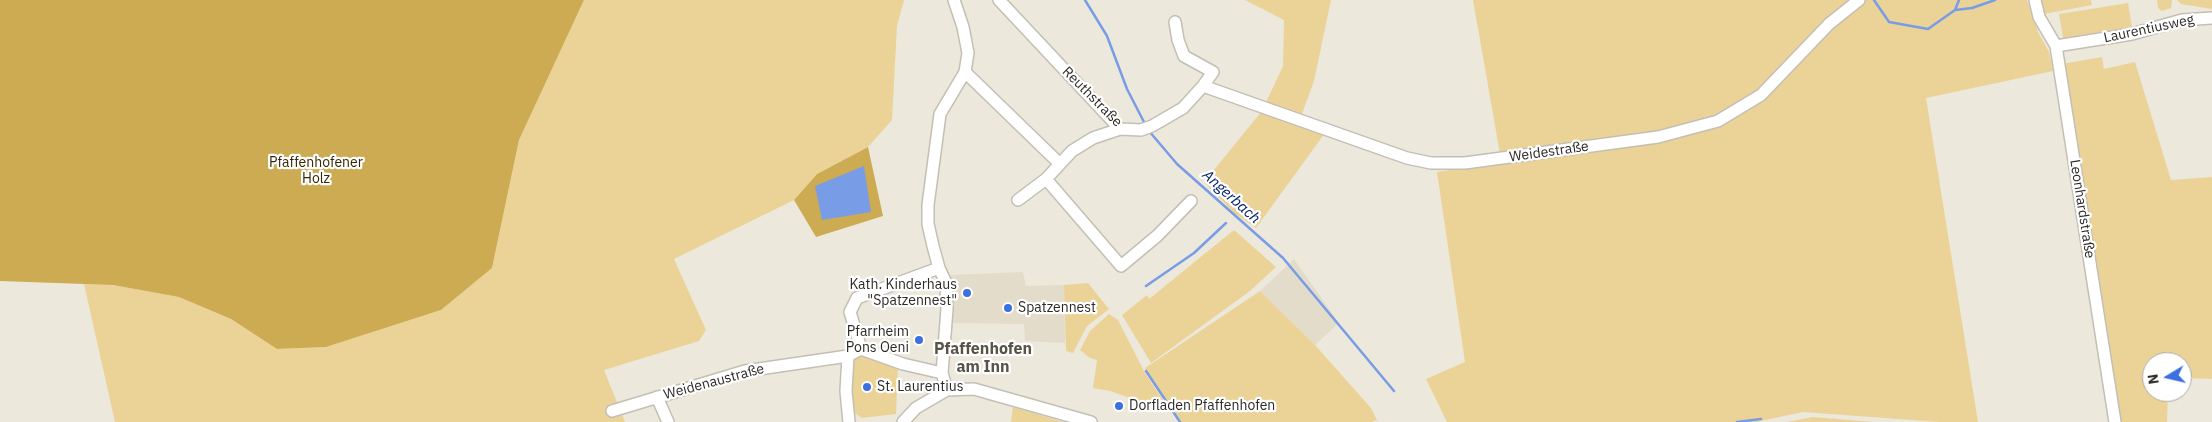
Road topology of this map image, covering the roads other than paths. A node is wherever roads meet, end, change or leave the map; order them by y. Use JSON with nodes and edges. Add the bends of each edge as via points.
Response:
{"nodes":[{"id":1,"x":954,"y":0,"type":"edge"},
{"id":2,"x":999,"y":0,"type":"edge"},
{"id":3,"x":1859,"y":0,"type":"edge"},
{"id":4,"x":2035,"y":0,"type":"edge"},
{"id":5,"x":2212,"y":18,"type":"edge"},
{"id":6,"x":1175,"y":22,"type":"dead end"},
{"id":7,"x":2056,"y":46,"type":"junction"},
{"id":8,"x":965,"y":72,"type":"junction"},
{"id":9,"x":1203,"y":86,"type":"junction"},
{"id":10,"x":1120,"y":129,"type":"junction"},
{"id":11,"x":1060,"y":164,"type":"junction"},
{"id":12,"x":1046,"y":179,"type":"junction"},
{"id":13,"x":1018,"y":200,"type":"dead end"},
{"id":14,"x":1191,"y":201,"type":"dead end"},
{"id":15,"x":939,"y":268,"type":"junction"},
{"id":16,"x":861,"y":349,"type":"junction"},
{"id":17,"x":848,"y":356,"type":"junction"},
{"id":18,"x":942,"y":373,"type":"junction"},
{"id":19,"x":947,"y":390,"type":"junction"},
{"id":20,"x":657,"y":397,"type":"junction"},
{"id":21,"x":612,"y":411,"type":"dead end"},
{"id":22,"x":668,"y":422,"type":"edge"},
{"id":23,"x":849,"y":422,"type":"edge"},
{"id":24,"x":903,"y":422,"type":"edge"},
{"id":25,"x":1091,"y":422,"type":"edge"},
{"id":26,"x":2115,"y":422,"type":"edge"}],
"edges":[{"from":1,"to":8,"type":"street","via":[[968,53]]},
{"from":2,"to":10,"type":"street","name":"Reuthstraße"},
{"from":3,"to":9,"type":"street","name":"Weidestraße","via":[[1829,24],[1761,95],[1718,122],[1658,137],[1472,162],[1450,164],[1407,158]]},
{"from":4,"to":7,"type":"street","name":"Leonhardstraße","via":[[2039,17]]},
{"from":5,"to":7,"type":"street","name":"Laurentiusweg","via":[[2182,20],[2132,34]]},
{"from":6,"to":9,"type":"street","via":[[1184,56],[1213,72]]},
{"from":7,"to":26,"type":"street","name":"Leonhardstraße"},
{"from":8,"to":11,"type":"street"},
{"from":8,"to":15,"type":"street","via":[[940,114],[932,167],[928,224]]},
{"from":9,"to":10,"type":"street","name":"Reuthstraße","via":[[1183,108],[1146,128]]},
{"from":10,"to":11,"type":"street","via":[[1093,138],[1072,151]]},
{"from":11,"to":12,"type":"street"},
{"from":12,"to":13,"type":"street"},
{"from":12,"to":14,"type":"street","via":[[1121,266],[1157,236]]},
{"from":15,"to":16,"type":"street","via":[[857,298],[850,312]]},
{"from":15,"to":18,"type":"street","via":[[946,283],[947,309]]},
{"from":16,"to":17,"type":"street"},
{"from":16,"to":18,"type":"street"},
{"from":17,"to":20,"type":"street","name":"Weidenaustraße","via":[[745,371]]},
{"from":17,"to":23,"type":"street","via":[[846,391]]},
{"from":18,"to":19,"type":"street"},
{"from":19,"to":24,"type":"street","via":[[916,408]]},
{"from":19,"to":25,"type":"street","via":[[974,389],[994,393]]},
{"from":20,"to":21,"type":"street","name":"Weidenaustraße"},
{"from":20,"to":22,"type":"street"}]}
